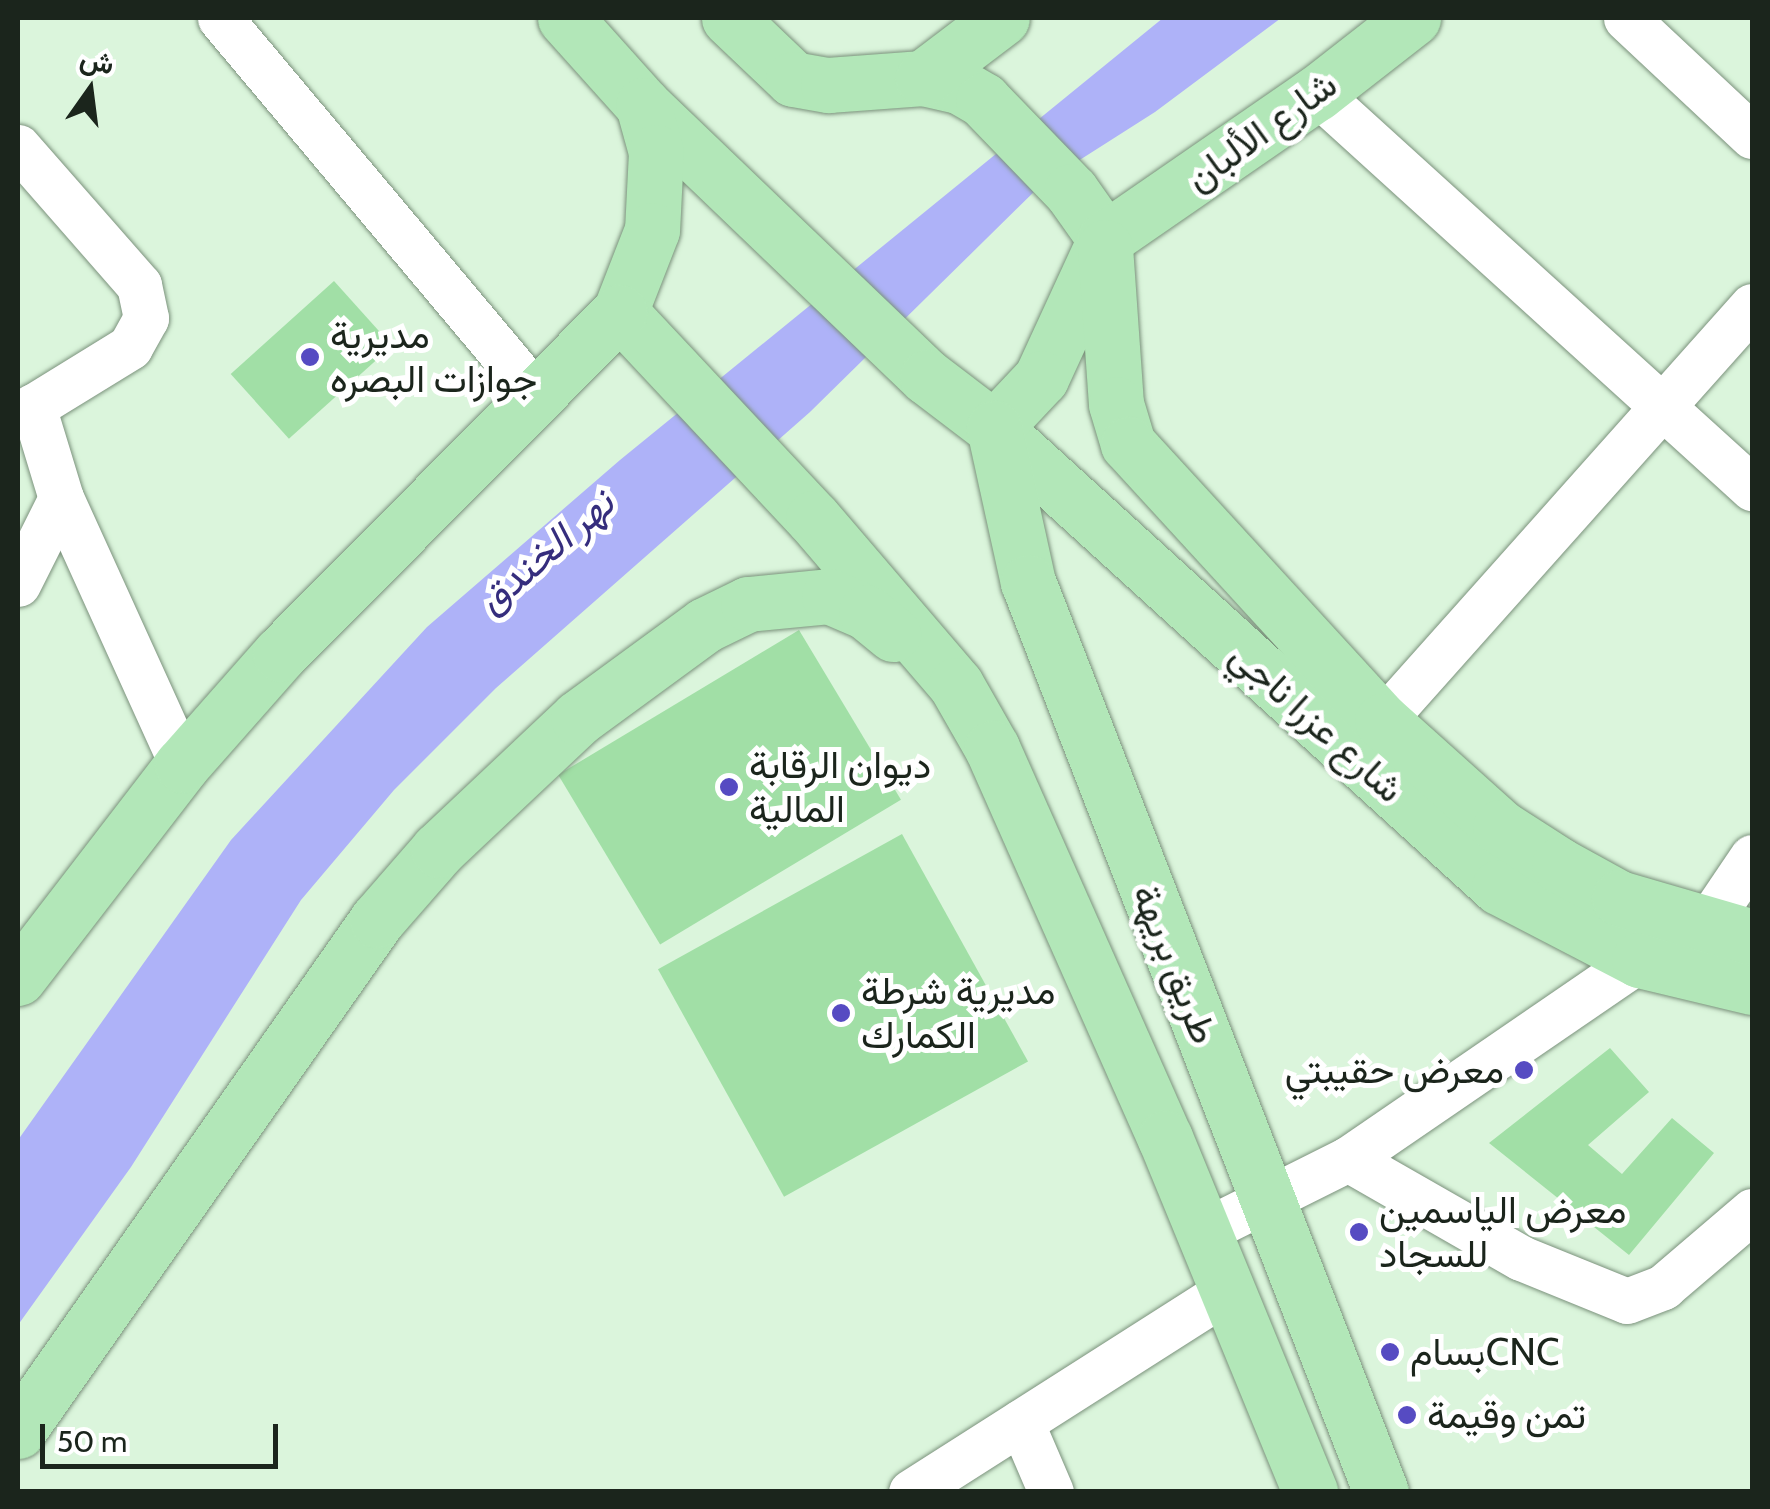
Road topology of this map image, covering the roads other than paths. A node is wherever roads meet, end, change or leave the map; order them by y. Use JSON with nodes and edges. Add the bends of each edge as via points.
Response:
{"nodes":[{"id":1,"x":220,"y":18,"type":"edge"},
{"id":2,"x":566,"y":18,"type":"edge"},
{"id":3,"x":729,"y":18,"type":"edge"},
{"id":4,"x":1002,"y":18,"type":"edge"},
{"id":5,"x":1413,"y":18,"type":"edge"},
{"id":6,"x":1626,"y":18,"type":"edge"},
{"id":7,"x":923,"y":78,"type":"junction"},
{"id":8,"x":1317,"y":93,"type":"junction"},
{"id":9,"x":643,"y":106,"type":"junction"},
{"id":10,"x":1752,"y":136,"type":"edge"},
{"id":11,"x":18,"y":147,"type":"edge"},
{"id":12,"x":1105,"y":239,"type":"junction"},
{"id":13,"x":1752,"y":306,"type":"edge"},
{"id":14,"x":620,"y":312,"type":"junction"},
{"id":15,"x":538,"y":397,"type":"junction"},
{"id":16,"x":1663,"y":407,"type":"junction"},
{"id":17,"x":25,"y":411,"type":"edge"},
{"id":18,"x":994,"y":428,"type":"junction"},
{"id":19,"x":1752,"y":488,"type":"edge"},
{"id":20,"x":61,"y":498,"type":"junction"},
{"id":21,"x":18,"y":584,"type":"edge"},
{"id":22,"x":956,"y":685,"type":"junction"},
{"id":23,"x":1382,"y":721,"type":"junction"},
{"id":24,"x":182,"y":766,"type":"junction"},
{"id":25,"x":1752,"y":857,"type":"edge"},
{"id":26,"x":1729,"y":931,"type":"edge"},
{"id":27,"x":1640,"y":960,"type":"junction"},
{"id":28,"x":18,"y":978,"type":"edge"},
{"id":29,"x":1752,"y":987,"type":"edge"},
{"id":30,"x":1348,"y":1159,"type":"junction"},
{"id":31,"x":1269,"y":1200,"type":"junction"},
{"id":32,"x":1752,"y":1212,"type":"edge"},
{"id":33,"x":1202,"y":1232,"type":"junction"},
{"id":34,"x":1227,"y":1291,"type":"junction"},
{"id":35,"x":1021,"y":1422,"type":"junction"},
{"id":36,"x":18,"y":1431,"type":"edge"},
{"id":37,"x":911,"y":1492,"type":"edge"},
{"id":38,"x":1050,"y":1492,"type":"edge"},
{"id":39,"x":1310,"y":1492,"type":"edge"},
{"id":40,"x":1381,"y":1492,"type":"edge"}],
"edges":[{"from":1,"to":15,"type":"street"},
{"from":2,"to":9,"type":"main road","name":"شارع عزرا ناجي"},
{"from":3,"to":7,"type":"main road","via":[[794,80],[828,85]]},
{"from":4,"to":7,"type":"main road"},
{"from":5,"to":8,"type":"main road","name":"شارع الألبان"},
{"from":6,"to":10,"type":"street"},
{"from":7,"to":12,"type":"main road","via":[[983,100],[1071,192]]},
{"from":8,"to":12,"type":"main road","name":"شارع الألبان"},
{"from":8,"to":16,"type":"street"},
{"from":9,"to":14,"type":"main road","via":[[656,152],[652,230]]},
{"from":9,"to":18,"type":"main road","name":"شارع عزرا ناجي","via":[[927,378]]},
{"from":11,"to":17,"type":"street","via":[[139,284],[146,318],[130,347]]},
{"from":12,"to":18,"type":"main road","via":[[1041,378]]},
{"from":12,"to":23,"type":"main road","name":"شارع عزرا ناجي","via":[[1116,404],[1128,444]]},
{"from":13,"to":16,"type":"street"},
{"from":14,"to":15,"type":"main road"},
{"from":14,"to":22,"type":"main road","name":"طريق بريهة","via":[[813,518]]},
{"from":15,"to":24,"type":"main road","via":[[280,654]]},
{"from":16,"to":19,"type":"street"},
{"from":16,"to":23,"type":"street"},
{"from":17,"to":20,"type":"street"},
{"from":18,"to":27,"type":"main road","name":"شارع عزرا ناجي","via":[[1499,887]]},
{"from":18,"to":31,"type":"main road","name":"طريق بريهة","via":[[1028,582]]},
{"from":20,"to":21,"type":"street"},
{"from":20,"to":24,"type":"street"},
{"from":22,"to":33,"type":"main road","name":"طريق بريهة","via":[[992,748]]},
{"from":22,"to":36,"type":"main road","via":[[866,612],[829,596],[788,596],[748,604],[705,625],[578,718],[438,850],[377,920]]},
{"from":23,"to":26,"type":"main road","name":"شارع عزرا ناجي","via":[[1529,848],[1619,898]]},
{"from":24,"to":28,"type":"main road"},
{"from":25,"to":26,"type":"street"},
{"from":27,"to":29,"type":"main road","name":"شارع عزرا ناجي"},
{"from":27,"to":30,"type":"street"},
{"from":30,"to":31,"type":"street"},
{"from":30,"to":32,"type":"street","via":[[1521,1258],[1627,1301],[1663,1286]]},
{"from":31,"to":33,"type":"street"},
{"from":31,"to":40,"type":"main road","name":"طريق بريهة"},
{"from":33,"to":34,"type":"main road","name":"طريق بريهة"},
{"from":34,"to":35,"type":"street"},
{"from":34,"to":39,"type":"main road","name":"طريق بريهة"},
{"from":35,"to":37,"type":"street"},
{"from":35,"to":38,"type":"street"}]}
